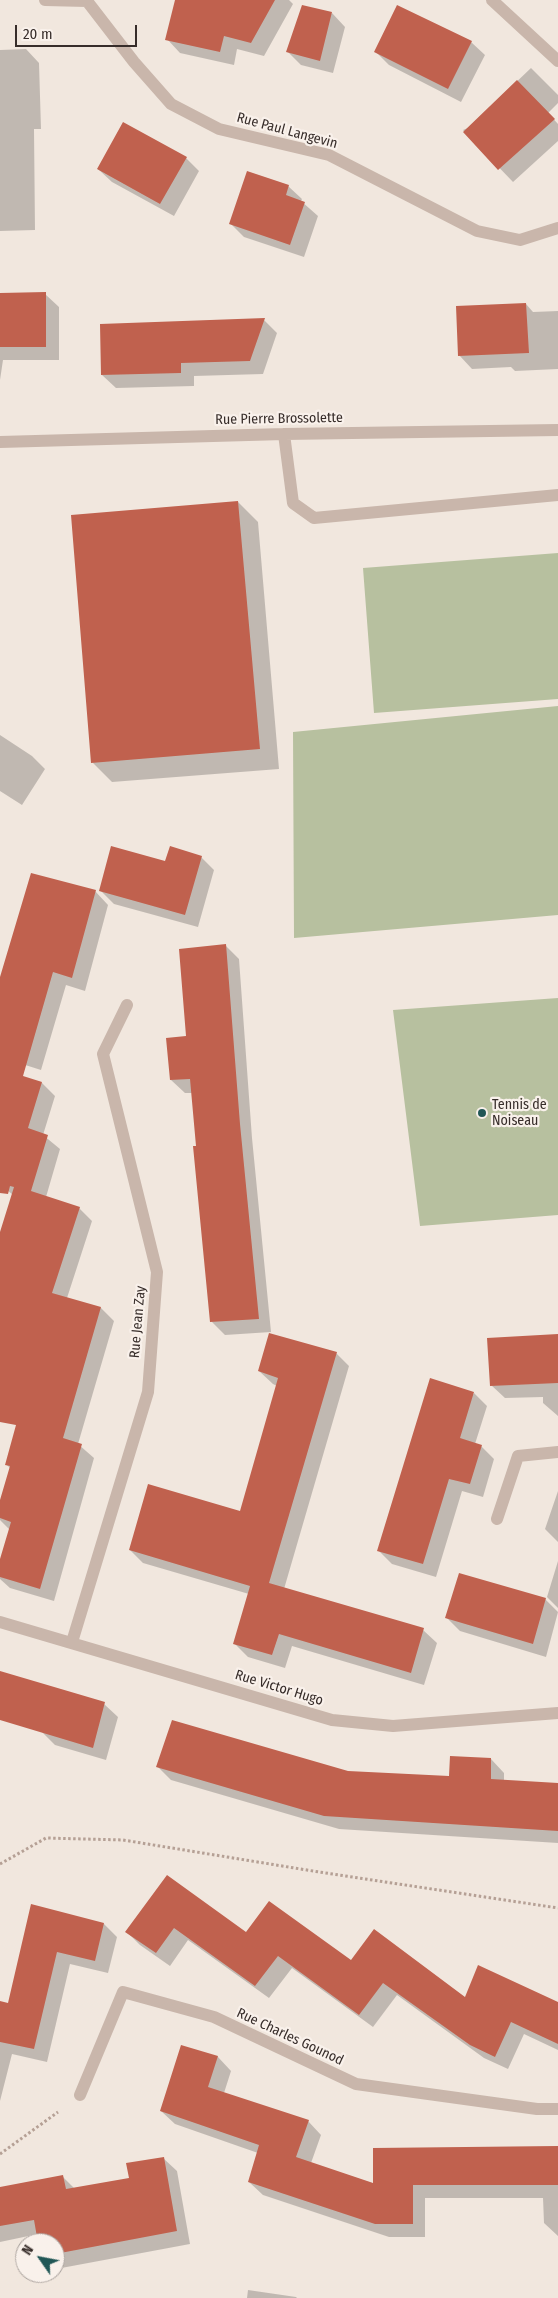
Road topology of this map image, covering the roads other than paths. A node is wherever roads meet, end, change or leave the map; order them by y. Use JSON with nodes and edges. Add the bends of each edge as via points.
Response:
{"nodes":[{"id":1,"x":45,"y":0,"type":"edge"},
{"id":2,"x":492,"y":0,"type":"edge"},
{"id":3,"x":87,"y":1,"type":"edge"},
{"id":4,"x":558,"y":61,"type":"edge"},
{"id":5,"x":558,"y":228,"type":"edge"},
{"id":6,"x":558,"y":430,"type":"edge"},
{"id":7,"x":284,"y":434,"type":"junction"},
{"id":8,"x":0,"y":442,"type":"edge"},
{"id":9,"x":558,"y":495,"type":"edge"},
{"id":10,"x":127,"y":1005,"type":"dead end"},
{"id":11,"x":558,"y":1452,"type":"edge"},
{"id":12,"x":497,"y":1519,"type":"dead end"},
{"id":13,"x":0,"y":1622,"type":"edge"},
{"id":14,"x":72,"y":1642,"type":"junction"},
{"id":15,"x":558,"y":1713,"type":"edge"},
{"id":16,"x":80,"y":2096,"type":"road end"},
{"id":17,"x":558,"y":2109,"type":"edge"}],
"edges":[{"from":1,"to":3,"type":"street","name":"Rue Paul Langevin"},
{"from":2,"to":4,"type":"street"},
{"from":3,"to":5,"type":"street","name":"Rue Paul Langevin","via":[[171,104],[219,129],[329,155],[477,231],[520,240]]},
{"from":6,"to":7,"type":"street","name":"Rue Pierre Brossolette"},
{"from":7,"to":8,"type":"street","name":"Rue Pierre Brossolette"},
{"from":7,"to":9,"type":"street","via":[[293,503],[314,518]]},
{"from":10,"to":14,"type":"street","name":"Rue Jean Zay","via":[[103,1054],[157,1272],[148,1392]]},
{"from":11,"to":12,"type":"street","via":[[518,1456]]},
{"from":13,"to":14,"type":"street","name":"Rue Victor Hugo"},
{"from":14,"to":15,"type":"street","name":"Rue Victor Hugo","via":[[332,1720],[393,1726]]},
{"from":16,"to":17,"type":"street","name":"Rue Charles Gounod","via":[[123,1992],[214,2017],[356,2084],[537,2109]]}]}
